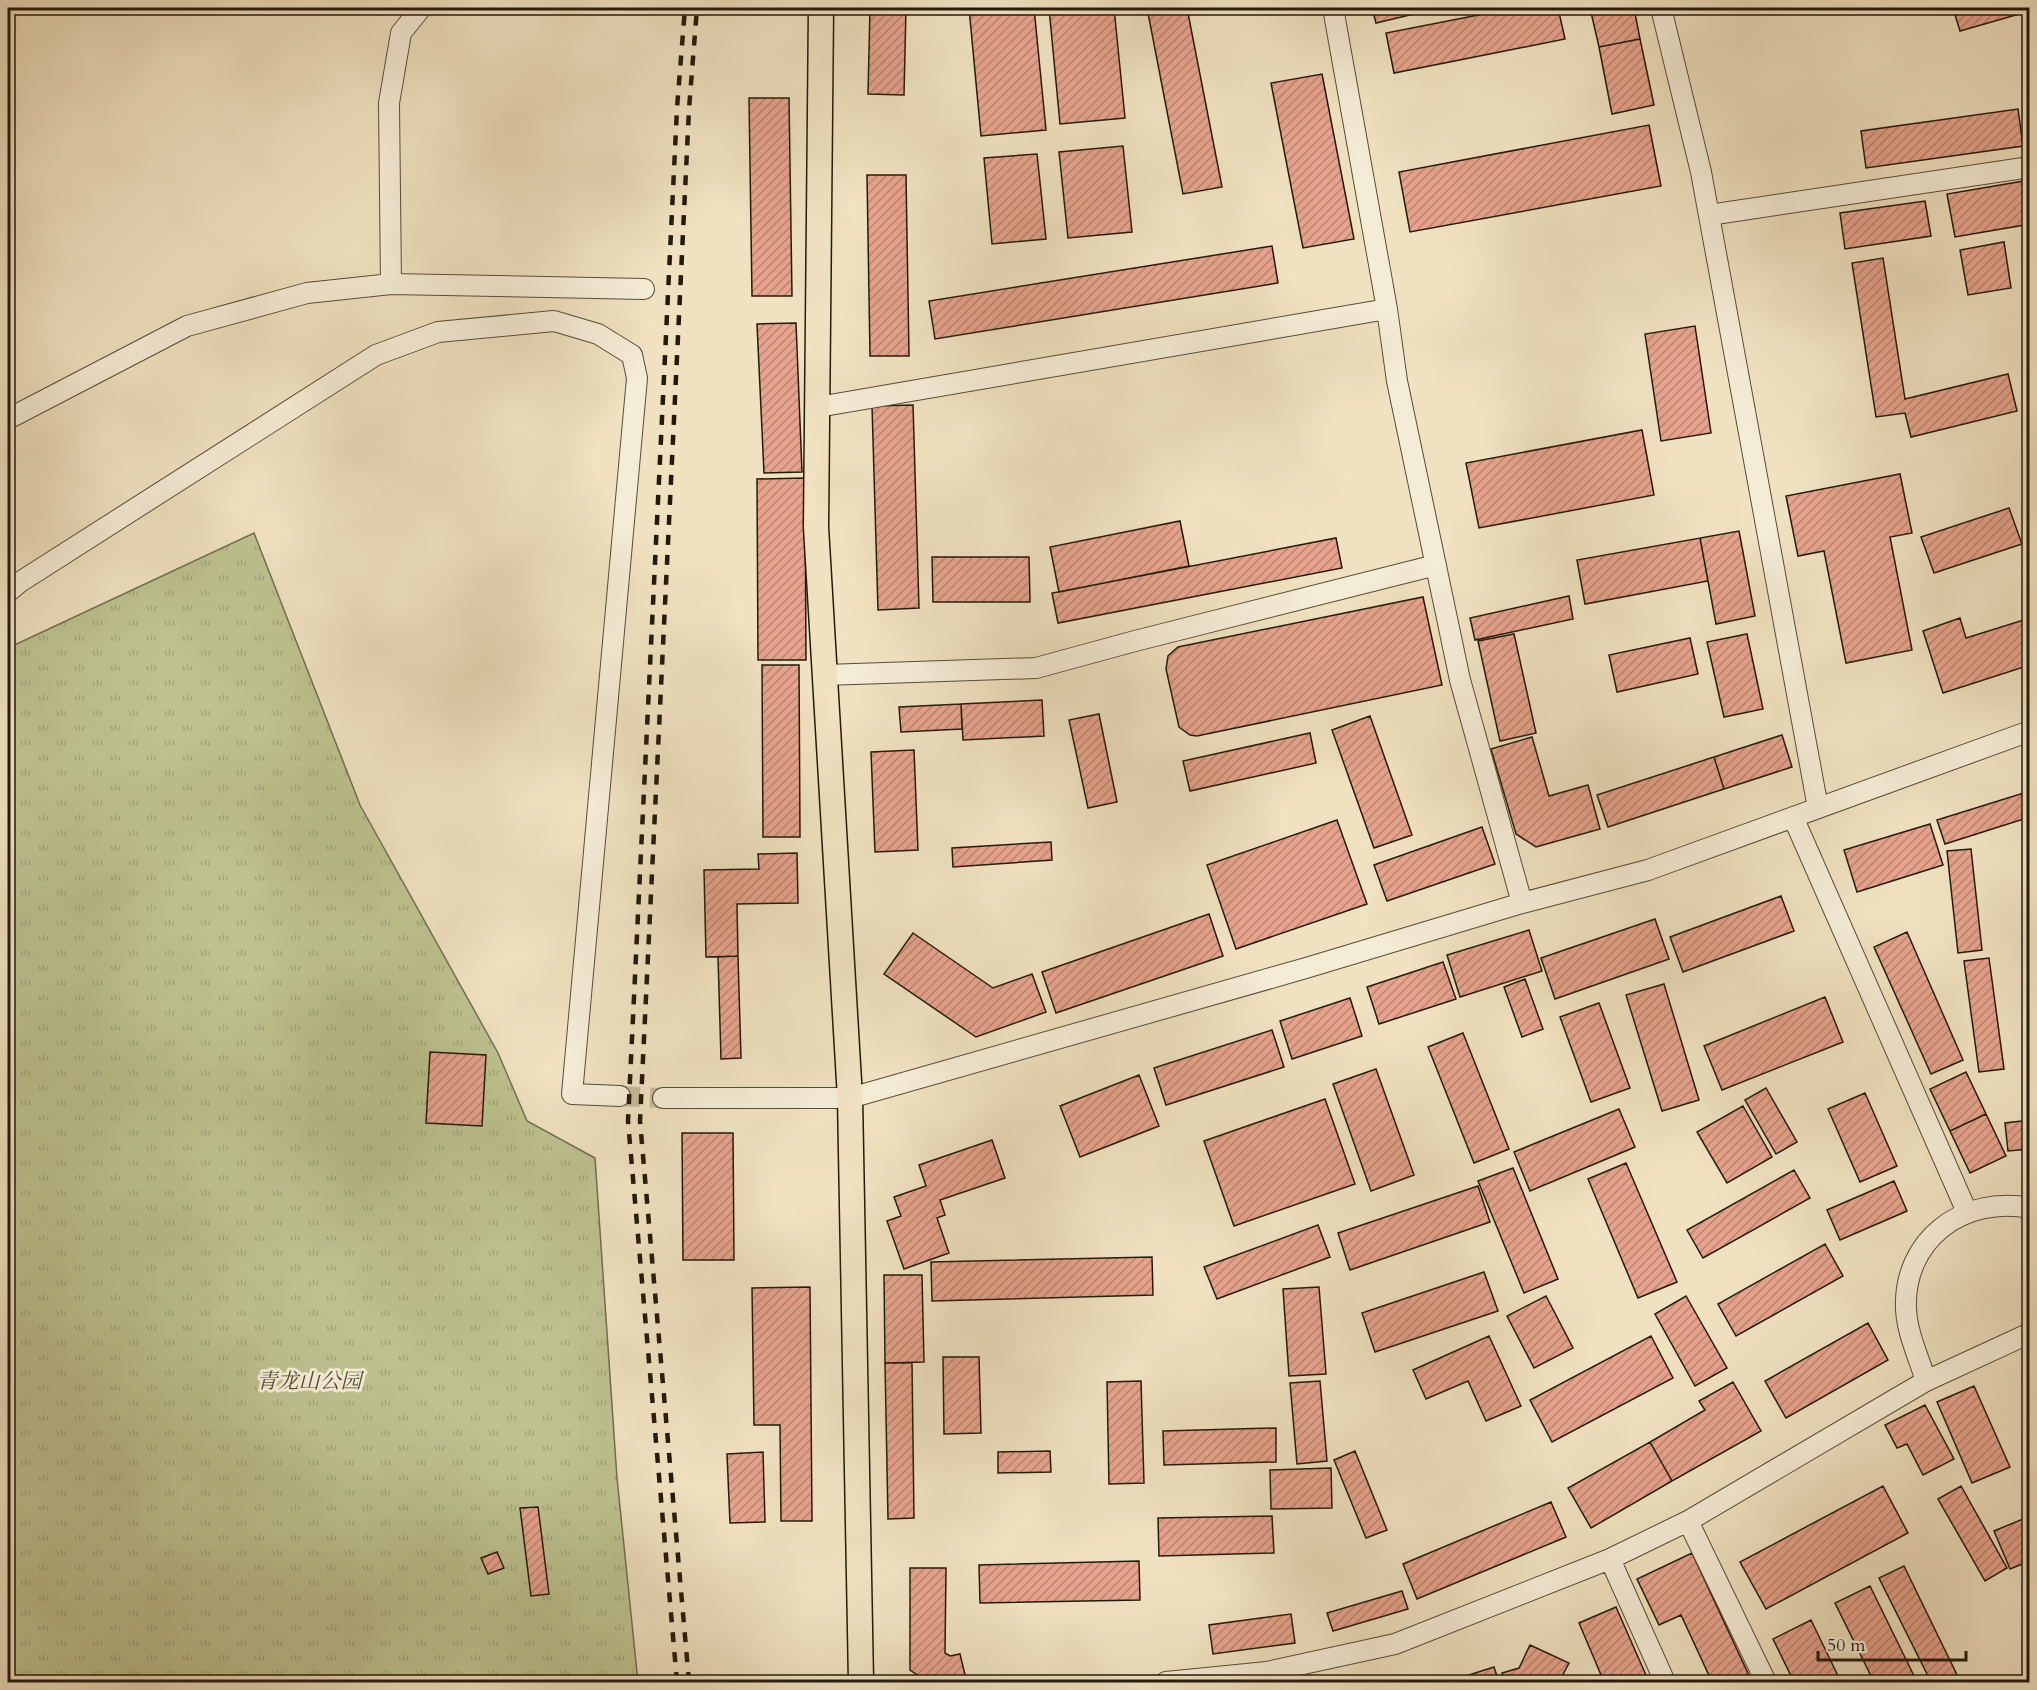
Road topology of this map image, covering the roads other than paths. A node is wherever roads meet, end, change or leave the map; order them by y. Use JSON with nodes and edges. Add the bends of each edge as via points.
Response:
{"nodes":[{"id":1,"x":421,"y":8,"type":"edge"},
{"id":2,"x":821,"y":8,"type":"edge"},
{"id":3,"x":1333,"y":8,"type":"edge"},
{"id":4,"x":1661,"y":8,"type":"edge"},
{"id":5,"x":2030,"y":167,"type":"edge"},
{"id":6,"x":1709,"y":215,"type":"junction"},
{"id":7,"x":391,"y":284,"type":"junction"},
{"id":8,"x":644,"y":289,"type":"dead end"},
{"id":9,"x":1387,"y":309,"type":"junction"},
{"id":10,"x":818,"y":407,"type":"junction"},
{"id":11,"x":8,"y":419,"type":"edge"},
{"id":12,"x":1436,"y":565,"type":"junction"},
{"id":13,"x":8,"y":592,"type":"edge"},
{"id":14,"x":825,"y":675,"type":"junction"},
{"id":15,"x":2030,"y":731,"type":"edge"},
{"id":16,"x":1818,"y":808,"type":"junction"},
{"id":17,"x":1793,"y":817,"type":"junction"},
{"id":18,"x":1522,"y":903,"type":"junction"},
{"id":19,"x":620,"y":1096,"type":"tunnel mouth"},
{"id":20,"x":663,"y":1098,"type":"tunnel mouth"},
{"id":21,"x":850,"y":1098,"type":"junction"},
{"id":22,"x":2030,"y":1208,"type":"edge"},
{"id":23,"x":1967,"y":1212,"type":"junction"},
{"id":24,"x":2030,"y":1333,"type":"edge"},
{"id":25,"x":1926,"y":1381,"type":"junction"},
{"id":26,"x":1688,"y":1521,"type":"junction"},
{"id":27,"x":1610,"y":1559,"type":"junction"},
{"id":28,"x":1268,"y":1677,"type":"edge"},
{"id":29,"x":861,"y":1683,"type":"edge"},
{"id":30,"x":1166,"y":1683,"type":"edge"},
{"id":31,"x":1665,"y":1683,"type":"edge"},
{"id":32,"x":1766,"y":1683,"type":"edge"}],
"edges":[{"from":1,"to":7,"type":"street","via":[[401,33],[389,103]]},
{"from":2,"to":10,"type":"main road"},
{"from":3,"to":9,"type":"street"},
{"from":4,"to":6,"type":"street"},
{"from":5,"to":6,"type":"street"},
{"from":6,"to":16,"type":"street"},
{"from":7,"to":8,"type":"street"},
{"from":7,"to":11,"type":"street","via":[[307,293],[187,326]]},
{"from":9,"to":10,"type":"street"},
{"from":9,"to":12,"type":"street","via":[[1397,381]]},
{"from":10,"to":14,"type":"main road","via":[[816,527]]},
{"from":12,"to":14,"type":"street","via":[[1035,668]]},
{"from":12,"to":18,"type":"street","via":[[1460,680]]},
{"from":13,"to":19,"type":"street","via":[[376,355],[438,332],[554,321],[598,334],[632,356],[637,378],[572,1094]]},
{"from":14,"to":21,"type":"main road"},
{"from":15,"to":16,"type":"street"},
{"from":16,"to":17,"type":"street"},
{"from":17,"to":18,"type":"street","via":[[1648,870]]},
{"from":17,"to":23,"type":"street"},
{"from":18,"to":21,"type":"street"},
{"from":20,"to":21,"type":"street"},
{"from":21,"to":29,"type":"main road"},
{"from":22,"to":23,"type":"street","via":[[2000,1205]]},
{"from":23,"to":25,"type":"street","via":[[1929,1240],[1908,1281],[1908,1327]]},
{"from":24,"to":25,"type":"street"},
{"from":25,"to":26,"type":"street"},
{"from":26,"to":27,"type":"street"},
{"from":26,"to":32,"type":"street"},
{"from":27,"to":28,"type":"street","via":[[1395,1644]]},
{"from":27,"to":31,"type":"street"},
{"from":28,"to":30,"type":"street"}]}
